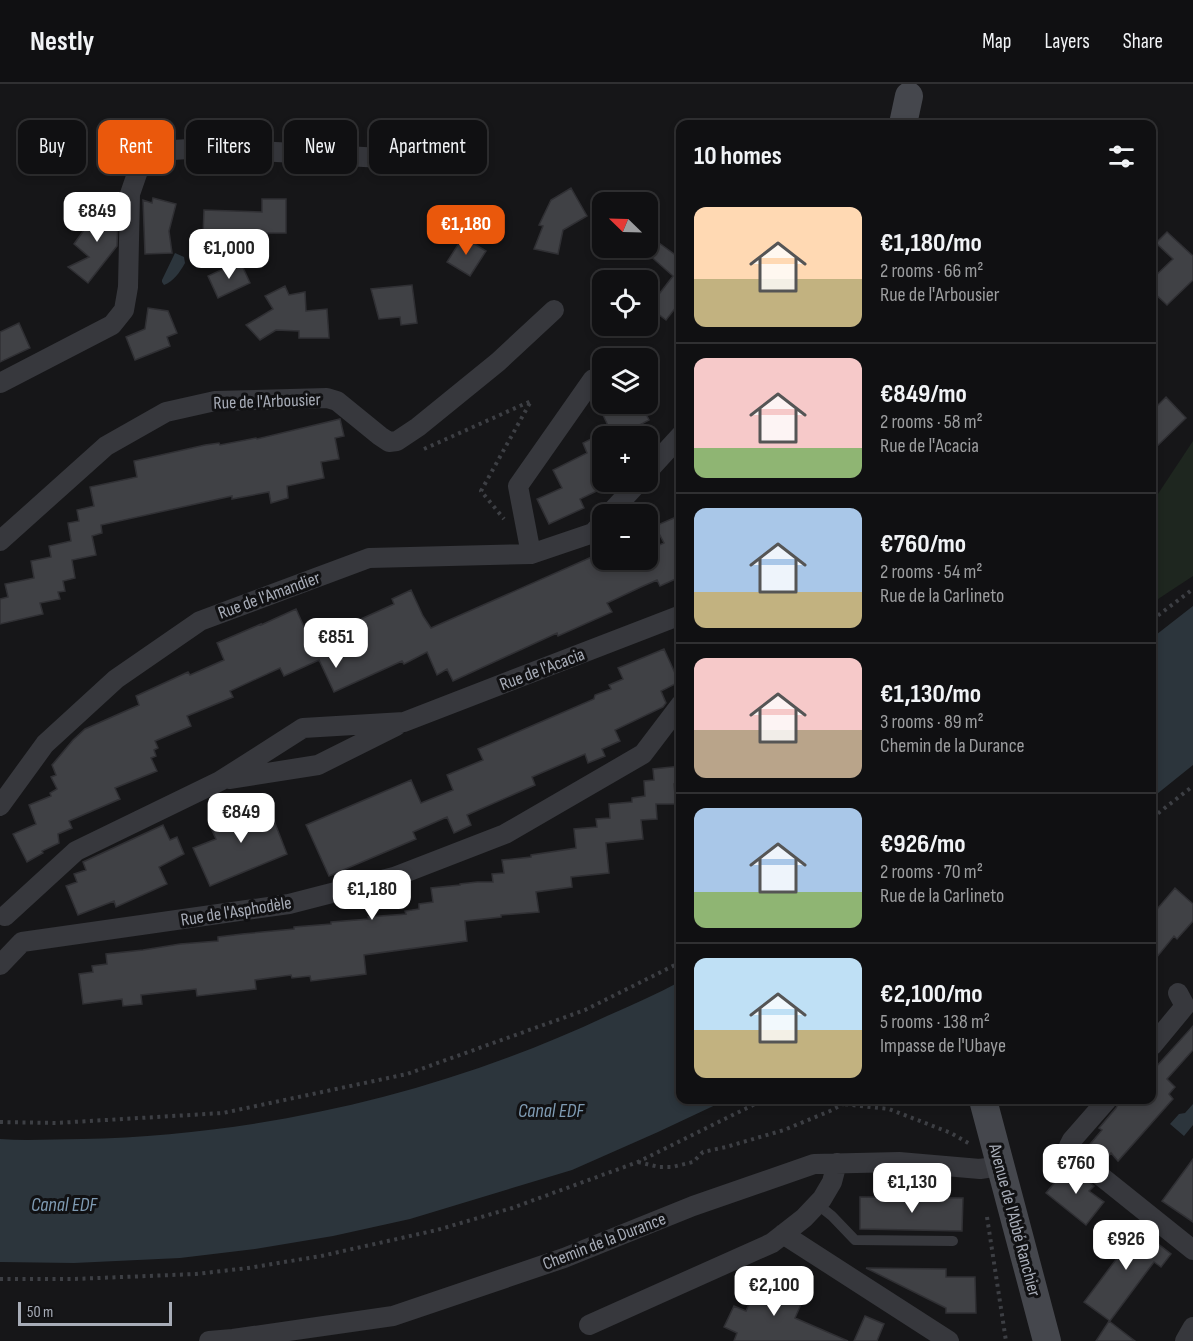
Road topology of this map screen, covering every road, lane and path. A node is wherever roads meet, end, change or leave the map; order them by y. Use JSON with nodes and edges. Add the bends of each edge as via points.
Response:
{"nodes":[{"id":1,"x":909,"y":96,"type":"dead end"},
{"id":2,"x":904,"y":120,"type":"edge"},
{"id":3,"x":369,"y":157,"type":"edge"},
{"id":4,"x":554,"y":310,"type":"dead end"},
{"id":5,"x":592,"y":380,"type":"edge"},
{"id":6,"x":0,"y":383,"type":"edge"},
{"id":7,"x":676,"y":440,"type":"edge"},
{"id":8,"x":389,"y":442,"type":"junction"},
{"id":9,"x":658,"y":460,"type":"edge"},
{"id":10,"x":630,"y":492,"type":"edge"},
{"id":11,"x":618,"y":504,"type":"edge"},
{"id":12,"x":592,"y":533,"type":"edge"},
{"id":13,"x":0,"y":541,"type":"edge"},
{"id":14,"x":531,"y":554,"type":"junction"},
{"id":15,"x":1193,"y":589,"type":"edge"},
{"id":16,"x":676,"y":617,"type":"edge"},
{"id":17,"x":1156,"y":617,"type":"edge"},
{"id":18,"x":676,"y":711,"type":"edge"},
{"id":19,"x":404,"y":722,"type":"junction"},
{"id":20,"x":220,"y":781,"type":"junction"},
{"id":21,"x":1193,"y":786,"type":"edge"},
{"id":22,"x":0,"y":806,"type":"edge"},
{"id":23,"x":1156,"y":815,"type":"edge"},
{"id":24,"x":3,"y":910,"type":"edge"},
{"id":25,"x":22,"y":942,"type":"junction"},
{"id":26,"x":676,"y":964,"type":"edge"},
{"id":27,"x":0,"y":965,"type":"edge"},
{"id":28,"x":1178,"y":993,"type":"dead end"},
{"id":29,"x":1156,"y":1041,"type":"edge"},
{"id":30,"x":755,"y":1104,"type":"edge"},
{"id":31,"x":843,"y":1104,"type":"joint"},
{"id":32,"x":984,"y":1104,"type":"edge"},
{"id":33,"x":1104,"y":1104,"type":"edge"},
{"id":34,"x":0,"y":1122,"type":"edge"},
{"id":35,"x":977,"y":1148,"type":"dead end"},
{"id":36,"x":638,"y":1162,"type":"junction"},
{"id":37,"x":837,"y":1163,"type":"junction"},
{"id":38,"x":1000,"y":1167,"type":"junction"},
{"id":39,"x":817,"y":1204,"type":"junction"},
{"id":40,"x":985,"y":1206,"type":"dead end"},
{"id":41,"x":783,"y":1234,"type":"junction"},
{"id":42,"x":953,"y":1240,"type":"dead end"},
{"id":43,"x":1193,"y":1250,"type":"edge"},
{"id":44,"x":0,"y":1279,"type":"edge"},
{"id":45,"x":589,"y":1325,"type":"dead end"},
{"id":46,"x":1193,"y":1327,"type":"edge"},
{"id":47,"x":209,"y":1341,"type":"edge"},
{"id":48,"x":950,"y":1341,"type":"edge"},
{"id":49,"x":1006,"y":1341,"type":"edge"},
{"id":50,"x":1047,"y":1341,"type":"edge"},
{"id":51,"x":1185,"y":1341,"type":"edge"}],
"edges":[{"from":1,"to":2,"type":"street"},
{"from":3,"to":6,"type":"street","via":[[205,148],[157,151],[140,165],[130,194],[124,310],[112,325]]},
{"from":4,"to":8,"type":"street","via":[[418,427]]},
{"from":5,"to":14,"type":"street","via":[[518,486]]},
{"from":7,"to":9,"type":"street"},
{"from":8,"to":13,"type":"street","name":"Rue de l'Arbousier","via":[[337,401],[327,398],[215,400],[166,412],[105,446]]},
{"from":8,"to":14,"type":"path","via":[[406,457],[531,401],[481,491]]},
{"from":10,"to":11,"type":"street"},
{"from":12,"to":14,"type":"street","name":"Rue de l'Amandier"},
{"from":14,"to":22,"type":"street","name":"Rue de l'Amandier","via":[[369,558],[200,621],[116,679],[45,744]]},
{"from":15,"to":17,"type":"path"},
{"from":16,"to":19,"type":"street","name":"Rue de l'Acacia"},
{"from":18,"to":25,"type":"street","name":"Rue de l'Asphodèle","via":[[643,754],[505,834],[394,877],[289,904]]},
{"from":19,"to":20,"type":"street","name":"Rue de l'Acacia","via":[[318,765]]},
{"from":19,"to":20,"type":"street","name":"Rue de l'Acacia","via":[[303,728]]},
{"from":20,"to":24,"type":"street","name":"Rue de l'Acacia","via":[[76,850]]},
{"from":21,"to":23,"type":"path"},
{"from":24,"to":25,"type":"street"},
{"from":25,"to":27,"type":"street"},
{"from":26,"to":34,"type":"path","via":[[585,1010],[407,1074],[222,1113],[56,1123]]},
{"from":28,"to":29,"type":"street","via":[[1185,1006]]},
{"from":30,"to":36,"type":"path"},
{"from":31,"to":35,"type":"path","via":[[889,1109],[951,1133]]},
{"from":31,"to":36,"type":"path","via":[[784,1130],[703,1152],[693,1162],[658,1167]]},
{"from":32,"to":38,"type":"street","name":"Avenue de l'Abbé Ranchier"},
{"from":33,"to":43,"type":"street","via":[[1072,1140],[1072,1153]]},
{"from":36,"to":44,"type":"path","via":[[512,1208],[437,1230],[321,1256],[196,1274]]},
{"from":37,"to":38,"type":"street","name":"Chemin de la Durance"},
{"from":37,"to":39,"type":"street","via":[[832,1182]]},
{"from":37,"to":47,"type":"street","name":"Chemin de la Durance","via":[[814,1164],[693,1206],[564,1258],[393,1316]]},
{"from":38,"to":50,"type":"street","name":"Avenue de l'Abbé Ranchier"},
{"from":39,"to":41,"type":"street"},
{"from":39,"to":42,"type":"lane","via":[[855,1240]]},
{"from":40,"to":49,"type":"path"},
{"from":41,"to":45,"type":"street","via":[[772,1243]]},
{"from":41,"to":48,"type":"street"},
{"from":46,"to":51,"type":"street"}]}
